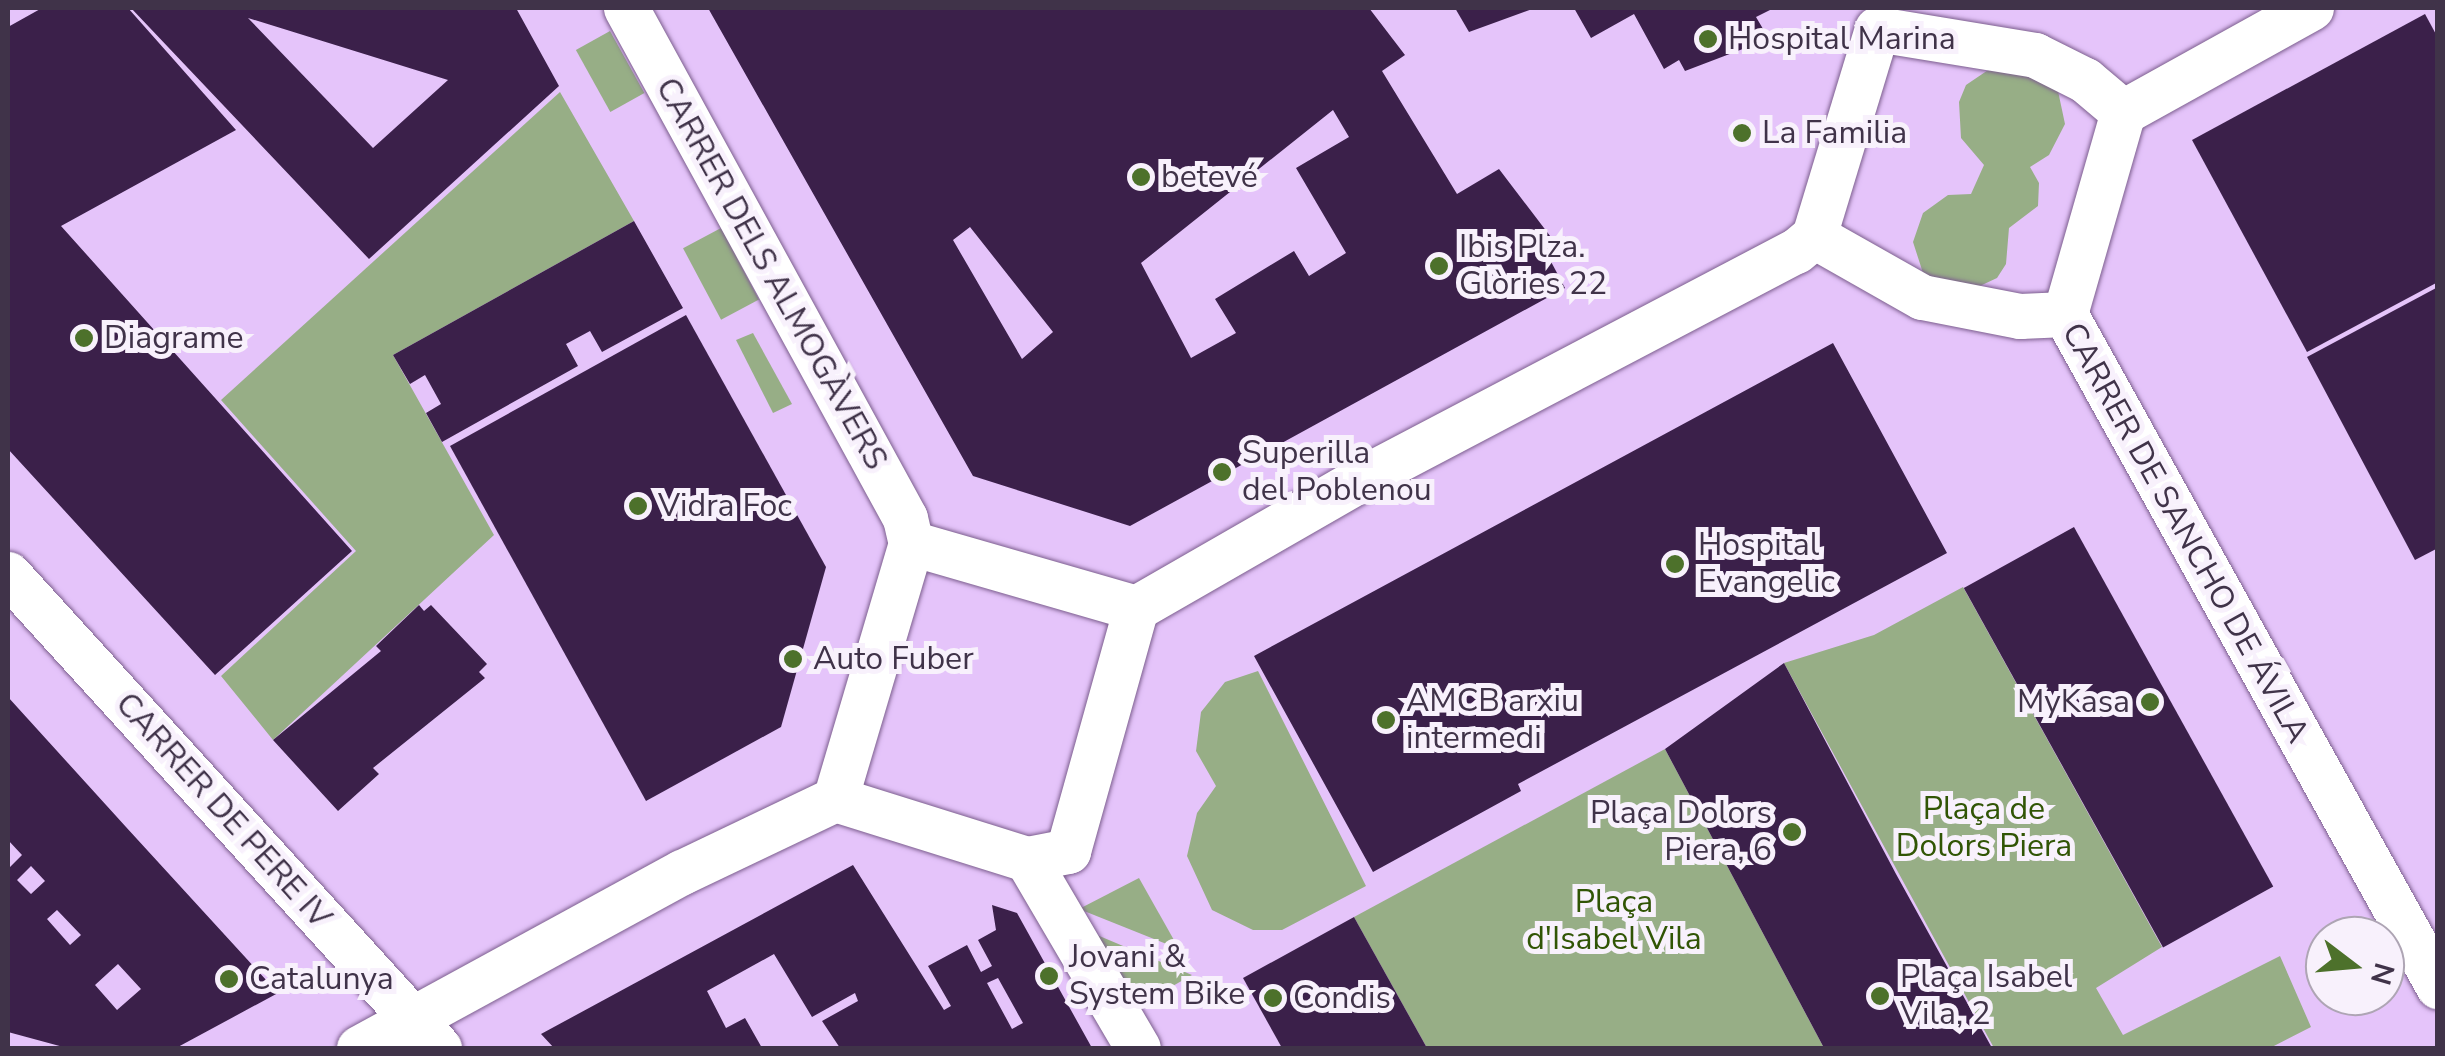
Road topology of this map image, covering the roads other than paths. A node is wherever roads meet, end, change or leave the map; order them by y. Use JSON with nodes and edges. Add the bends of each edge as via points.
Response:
{"nodes":[{"id":1,"x":626,"y":8,"type":"edge"},
{"id":2,"x":2311,"y":8,"type":"edge"},
{"id":3,"x":1870,"y":18,"type":"edge"},
{"id":4,"x":2123,"y":112,"type":"junction"},
{"id":5,"x":1814,"y":236,"type":"junction"},
{"id":6,"x":2065,"y":314,"type":"junction"},
{"id":7,"x":911,"y":543,"type":"junction"},
{"id":8,"x":8,"y":574,"type":"edge"},
{"id":9,"x":1136,"y":608,"type":"junction"},
{"id":10,"x":834,"y":799,"type":"junction"},
{"id":11,"x":1035,"y":872,"type":"junction"},
{"id":12,"x":2438,"y":986,"type":"edge"},
{"id":13,"x":426,"y":1034,"type":"edge"},
{"id":14,"x":359,"y":1048,"type":"edge"},
{"id":15,"x":1138,"y":1048,"type":"edge"}],
"edges":[{"from":1,"to":7,"type":"street","name":"CARRER DELS ALMOGÀVERS","via":[[905,518]]},
{"from":2,"to":4,"type":"street"},
{"from":3,"to":4,"type":"street","via":[[2035,55],[2086,80]]},
{"from":3,"to":5,"type":"street"},
{"from":4,"to":6,"type":"street"},
{"from":5,"to":6,"type":"street","name":"CARRER DE SANCHO DE ÁVILA","via":[[1922,297],[2020,316]]},
{"from":5,"to":9,"type":"street","via":[[1357,481]]},
{"from":6,"to":12,"type":"street","name":"CARRER DE SANCHO DE ÁVILA"},
{"from":7,"to":9,"type":"street"},
{"from":7,"to":10,"type":"street"},
{"from":8,"to":13,"type":"street","name":"CARRER DE PERE IV"},
{"from":9,"to":11,"type":"street","via":[[1068,851]]},
{"from":10,"to":11,"type":"street"},
{"from":10,"to":13,"type":"street","via":[[682,872]]},
{"from":11,"to":15,"type":"street"},
{"from":13,"to":14,"type":"street"}]}
